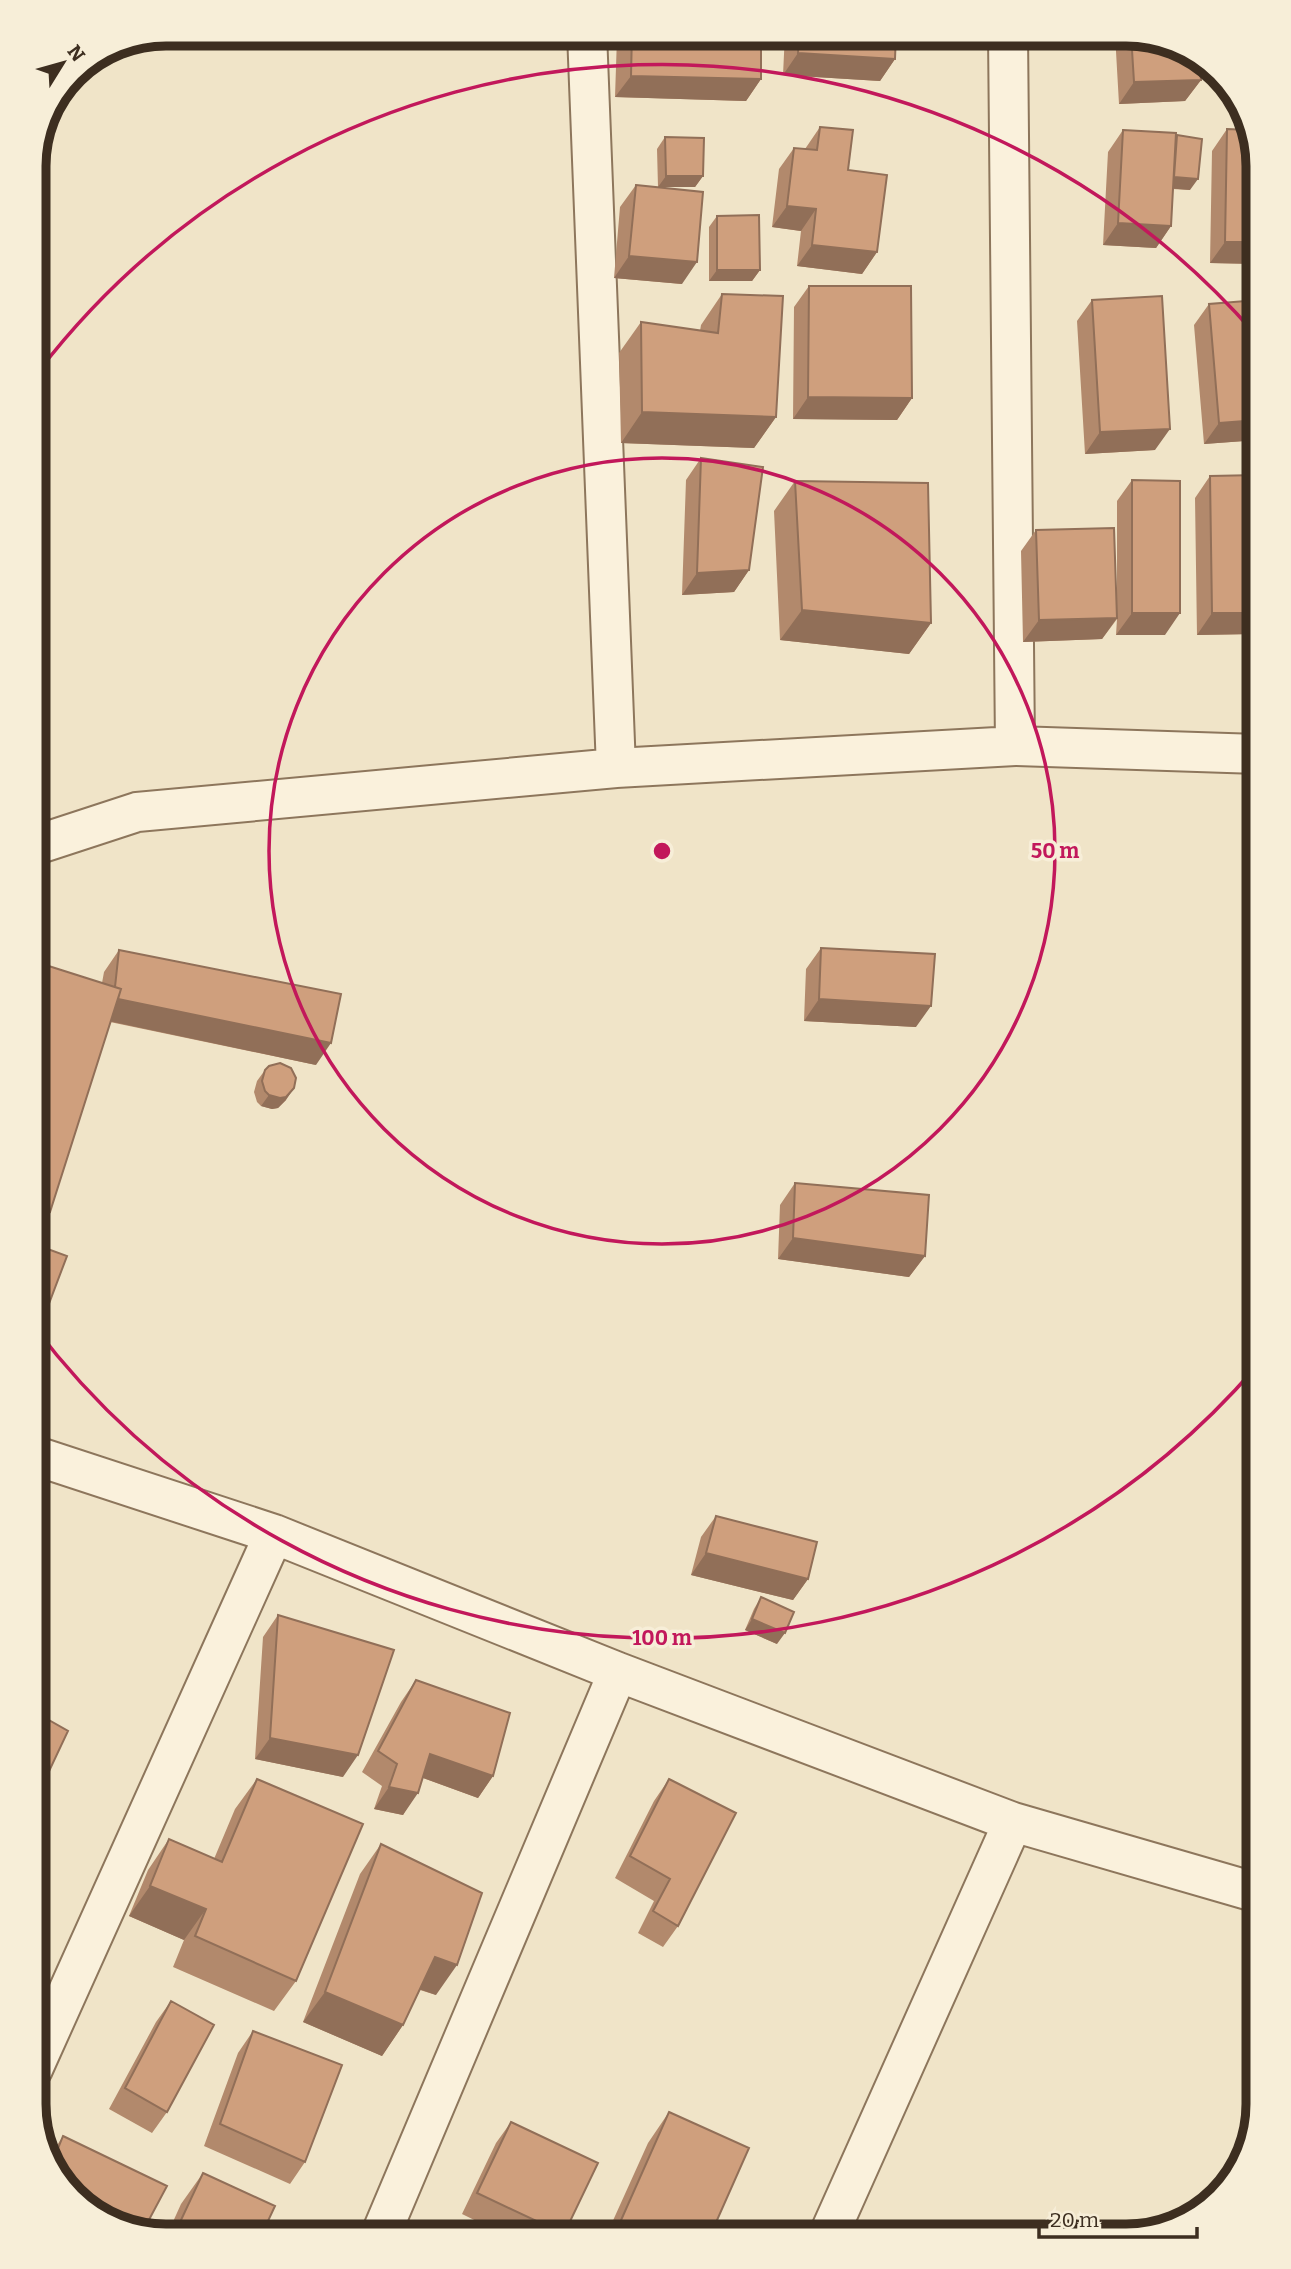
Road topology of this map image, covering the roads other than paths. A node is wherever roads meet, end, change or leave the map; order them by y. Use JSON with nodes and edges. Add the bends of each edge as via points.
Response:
{"nodes":[{"id":1,"x":588,"y":46,"type":"edge"},
{"id":2,"x":1008,"y":46,"type":"edge"},
{"id":3,"x":1015,"y":746,"type":"junction"},
{"id":4,"x":1246,"y":754,"type":"edge"},
{"id":5,"x":616,"y":768,"type":"junction"},
{"id":6,"x":46,"y":842,"type":"edge"},
{"id":7,"x":46,"y":1459,"type":"edge"},
{"id":8,"x":274,"y":1534,"type":"junction"},
{"id":9,"x":618,"y":1672,"type":"junction"},
{"id":10,"x":1013,"y":1822,"type":"junction"},
{"id":11,"x":1246,"y":1890,"type":"edge"},
{"id":12,"x":46,"y":2039,"type":"edge"},
{"id":13,"x":385,"y":2223,"type":"edge"},
{"id":14,"x":833,"y":2224,"type":"edge"}],
"edges":[{"from":1,"to":5,"type":"street"},
{"from":2,"to":3,"type":"street"},
{"from":3,"to":4,"type":"street"},
{"from":3,"to":5,"type":"street"},
{"from":5,"to":6,"type":"street","via":[[137,812]]},
{"from":7,"to":8,"type":"street"},
{"from":8,"to":9,"type":"street"},
{"from":8,"to":12,"type":"street"},
{"from":9,"to":10,"type":"street"},
{"from":9,"to":13,"type":"street"},
{"from":10,"to":11,"type":"street"},
{"from":10,"to":14,"type":"street"}]}
